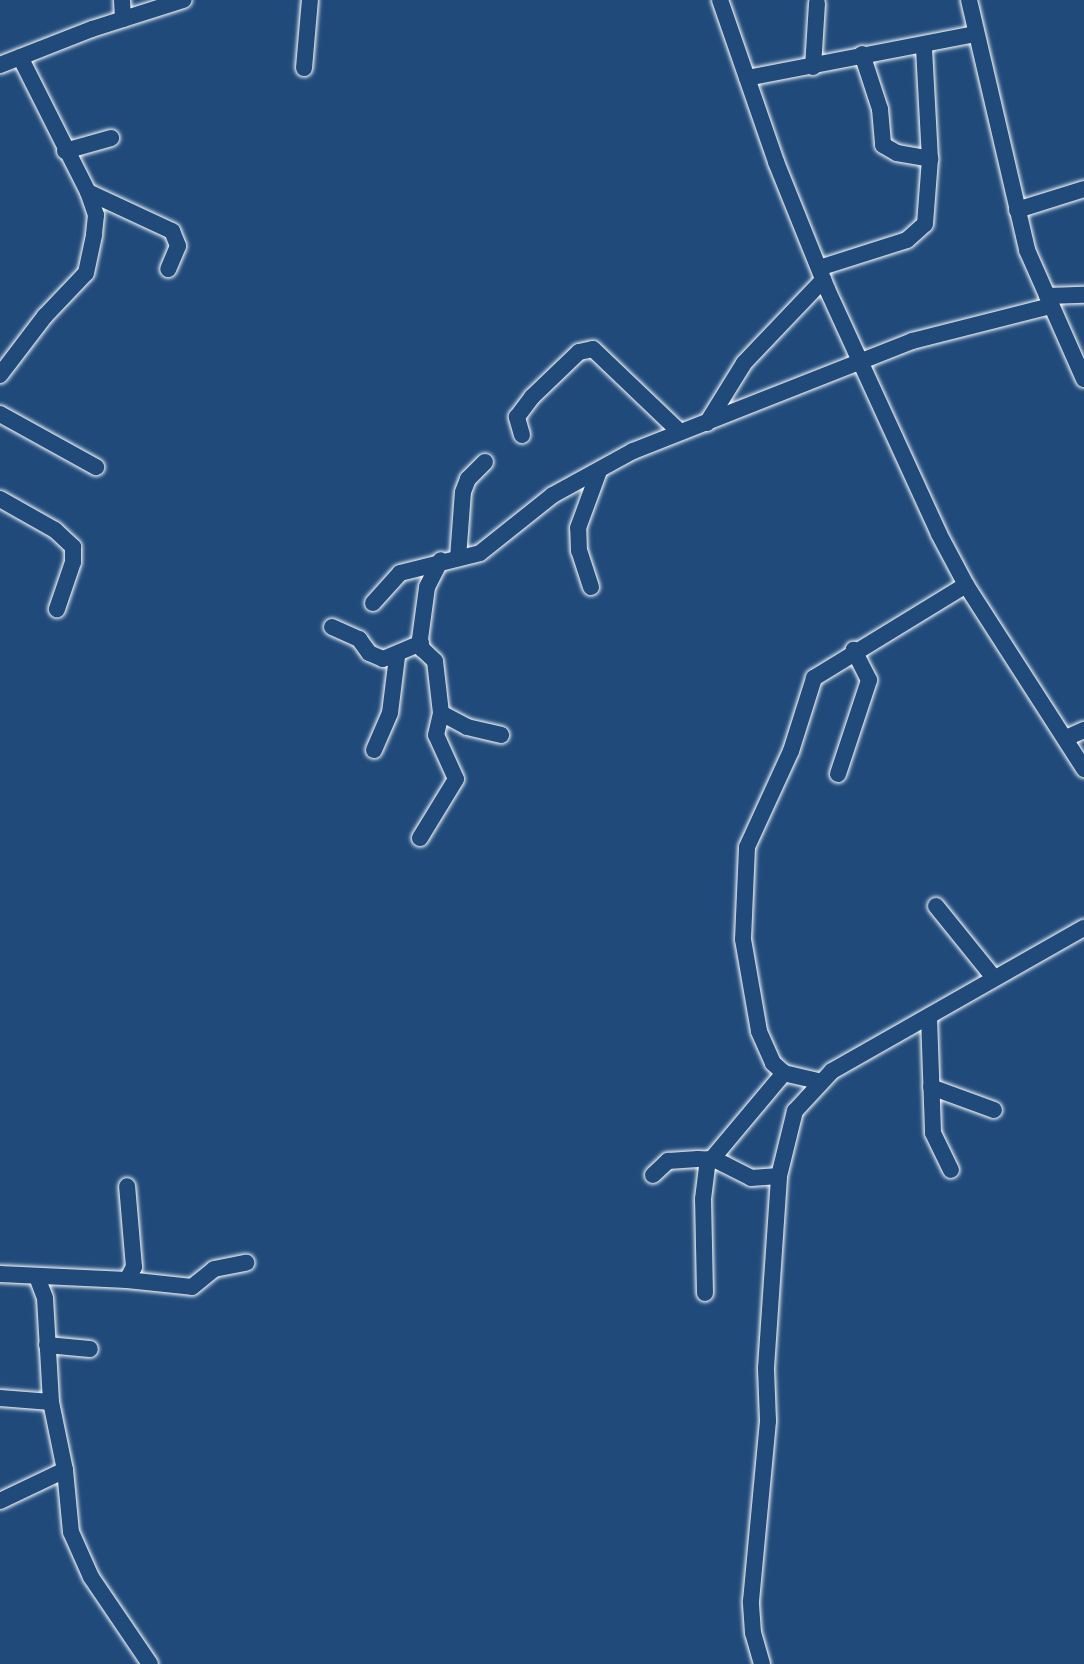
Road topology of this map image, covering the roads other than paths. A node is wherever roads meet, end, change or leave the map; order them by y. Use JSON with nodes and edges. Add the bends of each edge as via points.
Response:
{"nodes":[{"id":1,"x":122,"y":0,"type":"edge"},
{"id":2,"x":310,"y":0,"type":"edge"},
{"id":3,"x":720,"y":0,"type":"edge"},
{"id":4,"x":970,"y":0,"type":"edge"},
{"id":5,"x":172,"y":2,"type":"edge"},
{"id":6,"x":817,"y":3,"type":"dead end"},
{"id":7,"x":123,"y":19,"type":"junction"},
{"id":8,"x":976,"y":34,"type":"junction"},
{"id":9,"x":923,"y":47,"type":"junction"},
{"id":10,"x":862,"y":54,"type":"junction"},
{"id":11,"x":20,"y":57,"type":"junction"},
{"id":12,"x":0,"y":65,"type":"edge"},
{"id":13,"x":813,"y":67,"type":"junction"},
{"id":14,"x":304,"y":68,"type":"dead end"},
{"id":15,"x":747,"y":78,"type":"junction"},
{"id":16,"x":111,"y":138,"type":"dead end"},
{"id":17,"x":65,"y":151,"type":"junction"},
{"id":18,"x":930,"y":159,"type":"junction"},
{"id":19,"x":1084,"y":189,"type":"edge"},
{"id":20,"x":88,"y":192,"type":"junction"},
{"id":21,"x":1017,"y":210,"type":"junction"},
{"id":22,"x":168,"y":269,"type":"dead end"},
{"id":23,"x":821,"y":274,"type":"junction"},
{"id":24,"x":1084,"y":295,"type":"edge"},
{"id":25,"x":1048,"y":301,"type":"junction"},
{"id":26,"x":863,"y":362,"type":"junction"},
{"id":27,"x":0,"y":375,"type":"edge"},
{"id":28,"x":1084,"y":379,"type":"edge"},
{"id":29,"x":0,"y":414,"type":"edge"},
{"id":30,"x":707,"y":423,"type":"junction"},
{"id":31,"x":680,"y":432,"type":"junction"},
{"id":32,"x":522,"y":435,"type":"dead end"},
{"id":33,"x":485,"y":462,"type":"dead end"},
{"id":34,"x":96,"y":467,"type":"dead end"},
{"id":35,"x":599,"y":471,"type":"junction"},
{"id":36,"x":0,"y":499,"type":"edge"},
{"id":37,"x":449,"y":559,"type":"junction"},
{"id":38,"x":967,"y":585,"type":"junction"},
{"id":39,"x":591,"y":587,"type":"dead end"},
{"id":40,"x":373,"y":603,"type":"dead end"},
{"id":41,"x":57,"y":609,"type":"dead end"},
{"id":42,"x":332,"y":627,"type":"dead end"},
{"id":43,"x":421,"y":643,"type":"junction"},
{"id":44,"x":854,"y":650,"type":"junction"},
{"id":45,"x":397,"y":657,"type":"junction"},
{"id":46,"x":441,"y":713,"type":"junction"},
{"id":47,"x":1084,"y":730,"type":"edge"},
{"id":48,"x":501,"y":735,"type":"dead end"},
{"id":49,"x":1066,"y":738,"type":"junction"},
{"id":50,"x":374,"y":750,"type":"dead end"},
{"id":51,"x":1084,"y":769,"type":"edge"},
{"id":52,"x":838,"y":774,"type":"dead end"},
{"id":53,"x":420,"y":838,"type":"dead end"},
{"id":54,"x":936,"y":906,"type":"dead end"},
{"id":55,"x":1084,"y":928,"type":"edge"},
{"id":56,"x":995,"y":978,"type":"junction"},
{"id":57,"x":929,"y":1017,"type":"junction"},
{"id":58,"x":784,"y":1073,"type":"junction"},
{"id":59,"x":818,"y":1081,"type":"junction"},
{"id":60,"x":931,"y":1087,"type":"junction"},
{"id":61,"x":994,"y":1110,"type":"dead end"},
{"id":62,"x":710,"y":1160,"type":"junction"},
{"id":63,"x":951,"y":1170,"type":"dead end"},
{"id":64,"x":653,"y":1175,"type":"dead end"},
{"id":65,"x":779,"y":1177,"type":"junction"},
{"id":66,"x":127,"y":1186,"type":"dead end"},
{"id":67,"x":246,"y":1263,"type":"dead end"},
{"id":68,"x":0,"y":1274,"type":"edge"},
{"id":69,"x":37,"y":1277,"type":"junction"},
{"id":70,"x":127,"y":1280,"type":"junction"},
{"id":71,"x":705,"y":1293,"type":"dead end"},
{"id":72,"x":47,"y":1345,"type":"junction"},
{"id":73,"x":90,"y":1349,"type":"dead end"},
{"id":74,"x":0,"y":1398,"type":"edge"},
{"id":75,"x":51,"y":1402,"type":"junction"},
{"id":76,"x":65,"y":1470,"type":"junction"},
{"id":77,"x":0,"y":1501,"type":"edge"},
{"id":78,"x":150,"y":1664,"type":"edge"},
{"id":79,"x":762,"y":1664,"type":"edge"}],
"edges":[{"from":1,"to":7,"type":"street"},
{"from":2,"to":14,"type":"street"},
{"from":3,"to":15,"type":"street"},
{"from":4,"to":8,"type":"street"},
{"from":5,"to":7,"type":"street"},
{"from":6,"to":13,"type":"street"},
{"from":7,"to":11,"type":"street"},
{"from":8,"to":9,"type":"street"},
{"from":8,"to":21,"type":"street"},
{"from":9,"to":10,"type":"street"},
{"from":9,"to":18,"type":"street"},
{"from":10,"to":13,"type":"street"},
{"from":10,"to":18,"type":"street","via":[[880,109],[883,145],[897,153]]},
{"from":11,"to":12,"type":"street"},
{"from":11,"to":17,"type":"street"},
{"from":13,"to":15,"type":"street"},
{"from":15,"to":23,"type":"street"},
{"from":16,"to":17,"type":"street"},
{"from":17,"to":20,"type":"street"},
{"from":18,"to":23,"type":"street","via":[[925,224],[918,233]]},
{"from":19,"to":21,"type":"street"},
{"from":20,"to":22,"type":"street","via":[[172,231],[178,246]]},
{"from":20,"to":27,"type":"street","via":[[96,215],[86,273],[45,316]]},
{"from":21,"to":25,"type":"street"},
{"from":23,"to":26,"type":"street"},
{"from":23,"to":30,"type":"street","via":[[744,363]]},
{"from":24,"to":25,"type":"street"},
{"from":25,"to":26,"type":"street","via":[[932,335]]},
{"from":25,"to":28,"type":"street"},
{"from":26,"to":30,"type":"street"},
{"from":26,"to":38,"type":"street"},
{"from":29,"to":34,"type":"street"},
{"from":30,"to":31,"type":"street"},
{"from":31,"to":32,"type":"street","via":[[593,349],[579,352],[531,397],[516,417]]},
{"from":31,"to":35,"type":"street","via":[[632,451]]},
{"from":33,"to":37,"type":"street","via":[[468,479],[463,492]]},
{"from":35,"to":37,"type":"street","via":[[552,495],[480,553]]},
{"from":35,"to":39,"type":"street","via":[[589,488],[578,528],[579,551]]},
{"from":36,"to":41,"type":"street","via":[[55,530],[73,547],[74,562]]},
{"from":37,"to":40,"type":"street","via":[[400,573]]},
{"from":37,"to":43,"type":"street","via":[[427,587]]},
{"from":38,"to":44,"type":"street"},
{"from":38,"to":49,"type":"street"},
{"from":42,"to":45,"type":"street","via":[[359,639],[378,658]]},
{"from":43,"to":45,"type":"street"},
{"from":43,"to":46,"type":"street","via":[[435,661]]},
{"from":44,"to":52,"type":"street","via":[[869,680]]},
{"from":44,"to":58,"type":"street","via":[[814,678],[807,690],[791,751],[747,847],[743,939],[750,996],[765,1048]]},
{"from":45,"to":50,"type":"street","via":[[390,713]]},
{"from":46,"to":48,"type":"street","via":[[467,727]]},
{"from":46,"to":53,"type":"street","via":[[436,735],[456,779]]},
{"from":47,"to":49,"type":"street"},
{"from":49,"to":51,"type":"street"},
{"from":54,"to":56,"type":"street"},
{"from":55,"to":56,"type":"street"},
{"from":56,"to":57,"type":"street"},
{"from":57,"to":59,"type":"street"},
{"from":57,"to":60,"type":"street"},
{"from":58,"to":59,"type":"street"},
{"from":58,"to":62,"type":"street"},
{"from":59,"to":65,"type":"street","via":[[796,1111]]},
{"from":60,"to":61,"type":"street"},
{"from":60,"to":63,"type":"street","via":[[934,1143]]},
{"from":62,"to":64,"type":"street","via":[[668,1161]]},
{"from":62,"to":65,"type":"street","via":[[751,1178]]},
{"from":62,"to":71,"type":"street","via":[[703,1199]]},
{"from":65,"to":79,"type":"street","via":[[766,1368],[768,1421],[751,1601],[753,1633]]},
{"from":66,"to":70,"type":"street","via":[[134,1267]]},
{"from":67,"to":70,"type":"street","via":[[214,1269],[192,1287]]},
{"from":68,"to":69,"type":"street"},
{"from":69,"to":70,"type":"street"},
{"from":69,"to":72,"type":"street","via":[[45,1298]]},
{"from":72,"to":73,"type":"street"},
{"from":72,"to":75,"type":"street"},
{"from":74,"to":75,"type":"street"},
{"from":75,"to":76,"type":"street"},
{"from":76,"to":77,"type":"street"},
{"from":76,"to":78,"type":"street","via":[[71,1532],[79,1554]]}]}
